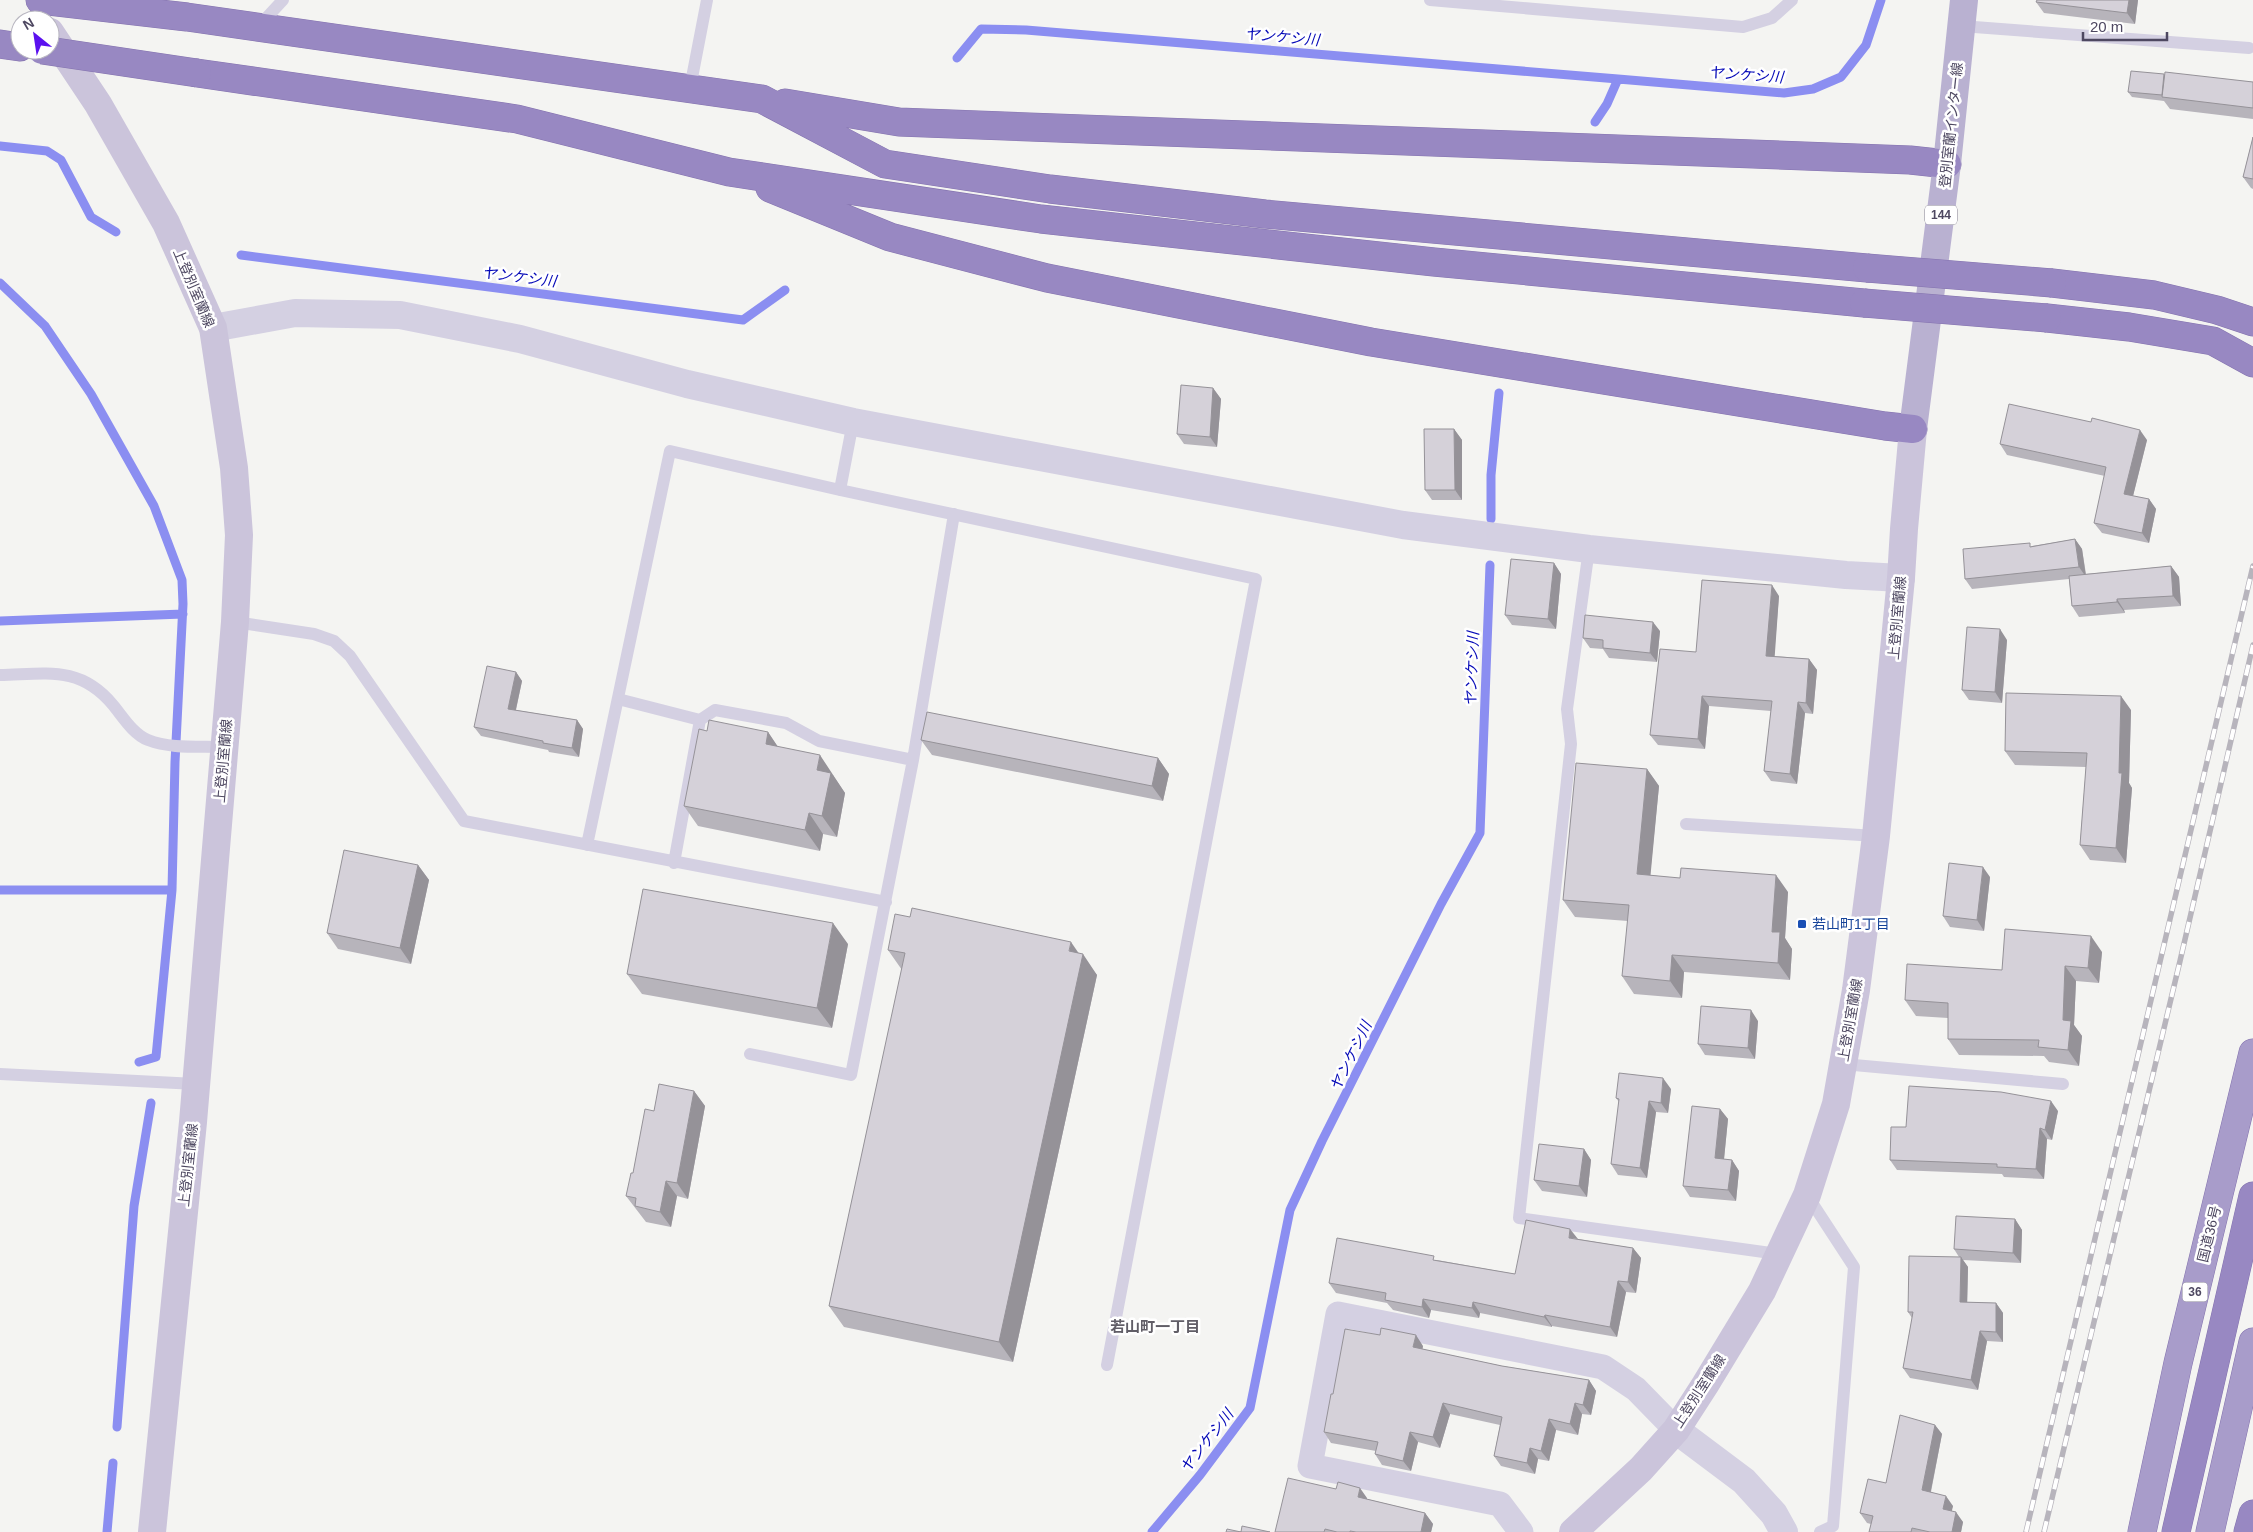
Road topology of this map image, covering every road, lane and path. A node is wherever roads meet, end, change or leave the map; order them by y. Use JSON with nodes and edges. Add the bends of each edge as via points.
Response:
{"nodes":[{"id":1,"x":40,"y":0,"type":"edge"},
{"id":2,"x":283,"y":0,"type":"edge"},
{"id":3,"x":707,"y":0,"type":"edge"},
{"id":4,"x":1430,"y":0,"type":"edge"},
{"id":5,"x":1792,"y":0,"type":"edge"},
{"id":6,"x":1547,"y":6,"type":"edge"},
{"id":7,"x":1963,"y":13,"type":"edge"},
{"id":8,"x":258,"y":27,"type":"junction"},
{"id":9,"x":60,"y":47,"type":"edge"},
{"id":10,"x":2249,"y":48,"type":"dead end"},
{"id":11,"x":60,"y":53,"type":"edge"},
{"id":12,"x":690,"y":88,"type":"junction"},
{"id":13,"x":762,"y":99,"type":"junction"},
{"id":14,"x":1947,"y":164,"type":"junction"},
{"id":15,"x":729,"y":172,"type":"junction"},
{"id":16,"x":2253,"y":322,"type":"edge"},
{"id":17,"x":212,"y":328,"type":"junction"},
{"id":18,"x":2252,"y":362,"type":"edge"},
{"id":19,"x":853,"y":422,"type":"junction"},
{"id":20,"x":1913,"y":429,"type":"junction"},
{"id":21,"x":840,"y":490,"type":"junction"},
{"id":22,"x":954,"y":514,"type":"junction"},
{"id":23,"x":1589,"y":549,"type":"junction"},
{"id":24,"x":1902,"y":578,"type":"junction"},
{"id":25,"x":235,"y":622,"type":"junction"},
{"id":26,"x":0,"y":675,"type":"edge"},
{"id":27,"x":618,"y":699,"type":"junction"},
{"id":28,"x":700,"y":720,"type":"junction"},
{"id":29,"x":224,"y":747,"type":"junction"},
{"id":30,"x":912,"y":760,"type":"junction"},
{"id":31,"x":1686,"y":824,"type":"dead end"},
{"id":32,"x":1876,"y":836,"type":"junction"},
{"id":33,"x":587,"y":845,"type":"junction"},
{"id":34,"x":674,"y":863,"type":"junction"},
{"id":35,"x":886,"y":902,"type":"junction"},
{"id":36,"x":2253,"y":1053,"type":"edge"},
{"id":37,"x":750,"y":1054,"type":"dead end"},
{"id":38,"x":1843,"y":1064,"type":"junction"},
{"id":39,"x":0,"y":1074,"type":"edge"},
{"id":40,"x":196,"y":1084,"type":"junction"},
{"id":41,"x":2063,"y":1084,"type":"dead end"},
{"id":42,"x":1807,"y":1194,"type":"junction"},
{"id":43,"x":2253,"y":1196,"type":"edge"},
{"id":44,"x":1778,"y":1254,"type":"junction"},
{"id":45,"x":2253,"y":1342,"type":"edge"},
{"id":46,"x":1107,"y":1365,"type":"dead end"},
{"id":47,"x":1676,"y":1430,"type":"junction"},
{"id":48,"x":2253,"y":1514,"type":"edge"},
{"id":49,"x":152,"y":1532,"type":"edge"},
{"id":50,"x":1522,"y":1532,"type":"edge"},
{"id":51,"x":1573,"y":1532,"type":"edge"},
{"id":52,"x":1784,"y":1532,"type":"edge"},
{"id":53,"x":1820,"y":1532,"type":"edge"},
{"id":54,"x":2142,"y":1532,"type":"edge"},
{"id":55,"x":2176,"y":1532,"type":"edge"},
{"id":56,"x":2210,"y":1532,"type":"edge"},
{"id":57,"x":2248,"y":1532,"type":"edge"}],
"edges":[{"from":1,"to":8,"type":"highway"},
{"from":2,"to":8,"type":"lane"},
{"from":3,"to":12,"type":"lane"},
{"from":4,"to":6,"type":"lane"},
{"from":5,"to":6,"type":"lane","via":[[1772,18],[1743,26]]},
{"from":7,"to":10,"type":"lane"},
{"from":7,"to":14,"type":"main road","name":"登別室蘭インター線","number":"144"},
{"from":8,"to":12,"type":"highway"},
{"from":9,"to":17,"type":"main road","name":"上登別室蘭線","via":[[98,104],[166,223]]},
{"from":11,"to":15,"type":"highway","bridge":true,"via":[[516,119]]},
{"from":12,"to":13,"type":"highway"},
{"from":13,"to":14,"type":"highway","via":[[898,122],[1910,160]]},
{"from":13,"to":16,"type":"highway","bridge":true,"via":[[885,164],[1050,189],[1264,214],[2052,283],[2154,295]]},
{"from":14,"to":20,"type":"main road","name":"登別室蘭インター線","number":"144"},
{"from":15,"to":18,"type":"highway","bridge":true,"via":[[1041,219],[1444,263],[2128,327],[2213,341]]},
{"from":15,"to":20,"type":"highway","via":[[890,237],[1047,278],[1371,342]]},
{"from":17,"to":19,"type":"street","via":[[294,313],[400,315],[520,339],[687,384]]},
{"from":17,"to":25,"type":"main road","name":"上登別室蘭線","via":[[234,468],[239,535]]},
{"from":19,"to":21,"type":"lane"},
{"from":19,"to":23,"type":"street","via":[[1403,525]]},
{"from":20,"to":24,"type":"main road","name":"上登別室蘭線"},
{"from":21,"to":22,"type":"lane"},
{"from":21,"to":27,"type":"lane","via":[[670,451]]},
{"from":22,"to":30,"type":"lane"},
{"from":22,"to":46,"type":"lane","via":[[1256,579]]},
{"from":23,"to":24,"type":"street"},
{"from":23,"to":44,"type":"lane","via":[[1567,709],[1571,744],[1519,1218]]},
{"from":24,"to":32,"type":"main road","name":"上登別室蘭線"},
{"from":25,"to":29,"type":"main road","name":"上登別室蘭線"},
{"from":25,"to":33,"type":"lane","via":[[314,634],[334,641],[350,656],[464,821]]},
{"from":26,"to":29,"type":"lane","via":[[63,673],[88,682],[146,739],[164,745]]},
{"from":27,"to":28,"type":"lane"},
{"from":27,"to":33,"type":"lane"},
{"from":28,"to":30,"type":"lane","via":[[715,710],[786,723],[819,740]]},
{"from":28,"to":34,"type":"lane"},
{"from":29,"to":40,"type":"main road","name":"上登別室蘭線"},
{"from":30,"to":35,"type":"lane"},
{"from":31,"to":32,"type":"lane"},
{"from":32,"to":38,"type":"main road","name":"上登別室蘭線"},
{"from":33,"to":34,"type":"lane"},
{"from":34,"to":35,"type":"lane"},
{"from":35,"to":37,"type":"lane","via":[[851,1075]]},
{"from":36,"to":54,"type":"highway","name":"国道36号","number":"36","via":[[2178,1364]]},
{"from":38,"to":41,"type":"lane"},
{"from":38,"to":42,"type":"main road","name":"上登別室蘭線","via":[[1836,1104]]},
{"from":39,"to":40,"type":"lane"},
{"from":40,"to":49,"type":"main road","name":"上登別室蘭線"},
{"from":42,"to":44,"type":"main road","name":"上登別室蘭線"},
{"from":42,"to":53,"type":"lane","via":[[1854,1268],[1833,1526]]},
{"from":43,"to":55,"type":"highway"},
{"from":44,"to":47,"type":"main road","name":"上登別室蘭線","via":[[1762,1291]]},
{"from":45,"to":56,"type":"highway"},
{"from":47,"to":50,"type":"street","via":[[1636,1389],[1603,1367],[1338,1314],[1310,1466],[1500,1504]]},
{"from":47,"to":51,"type":"main road","name":"上登別室蘭線"},
{"from":47,"to":52,"type":"street","via":[[1744,1481],[1774,1514]]},
{"from":48,"to":57,"type":"highway"}]}
